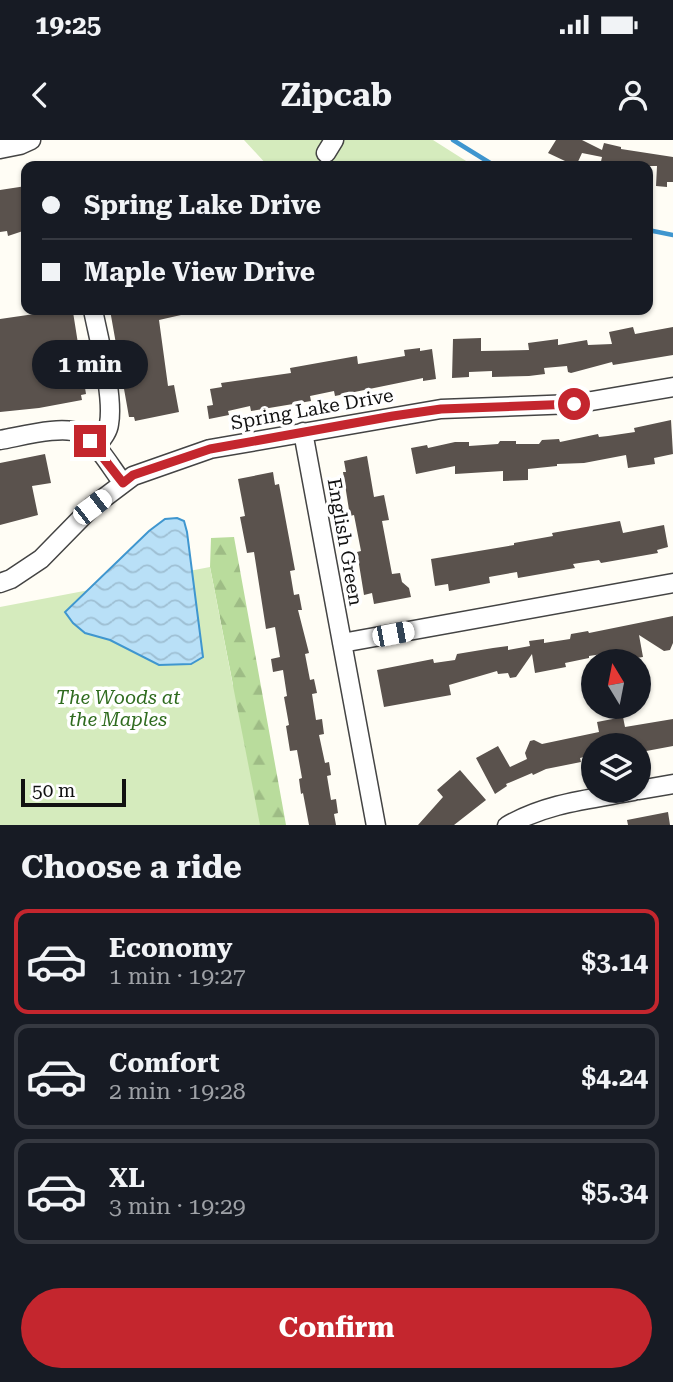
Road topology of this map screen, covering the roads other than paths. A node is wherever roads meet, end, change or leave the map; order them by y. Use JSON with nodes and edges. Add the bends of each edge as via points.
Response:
{"nodes":[{"id":1,"x":30,"y":140,"type":"edge"},
{"id":2,"x":0,"y":149,"type":"edge"},
{"id":3,"x":94,"y":315,"type":"edge"},
{"id":4,"x":673,"y":387,"type":"edge"},
{"id":5,"x":303,"y":432,"type":"junction"},
{"id":6,"x":0,"y":440,"type":"edge"},
{"id":7,"x":95,"y":448,"type":"junction"},
{"id":8,"x":123,"y":483,"type":"junction"},
{"id":9,"x":0,"y":583,"type":"edge"},
{"id":10,"x":673,"y":583,"type":"edge"},
{"id":11,"x":342,"y":643,"type":"junction"},
{"id":12,"x":673,"y":784,"type":"edge"},
{"id":13,"x":651,"y":788,"type":"edge"},
{"id":14,"x":581,"y":801,"type":"edge"},
{"id":15,"x":376,"y":825,"type":"edge"},
{"id":16,"x":507,"y":825,"type":"edge"}],
"edges":[{"from":1,"to":2,"type":"street"},
{"from":3,"to":7,"type":"street","via":[[109,417],[109,428]]},
{"from":4,"to":5,"type":"street","name":"Spring Lake Drive","via":[[574,404],[441,409]]},
{"from":5,"to":8,"type":"street","name":"Spring Lake Drive","via":[[210,449],[133,475]]},
{"from":5,"to":11,"type":"street","name":"English Green"},
{"from":6,"to":7,"type":"street","via":[[54,431],[79,432]]},
{"from":7,"to":8,"type":"street"},
{"from":8,"to":9,"type":"street","name":"Spring Lake Drive","via":[[41,559]]},
{"from":10,"to":11,"type":"street"},
{"from":11,"to":15,"type":"street","name":"English Green"},
{"from":12,"to":13,"type":"street"},
{"from":14,"to":16,"type":"street","via":[[528,814]]}]}
